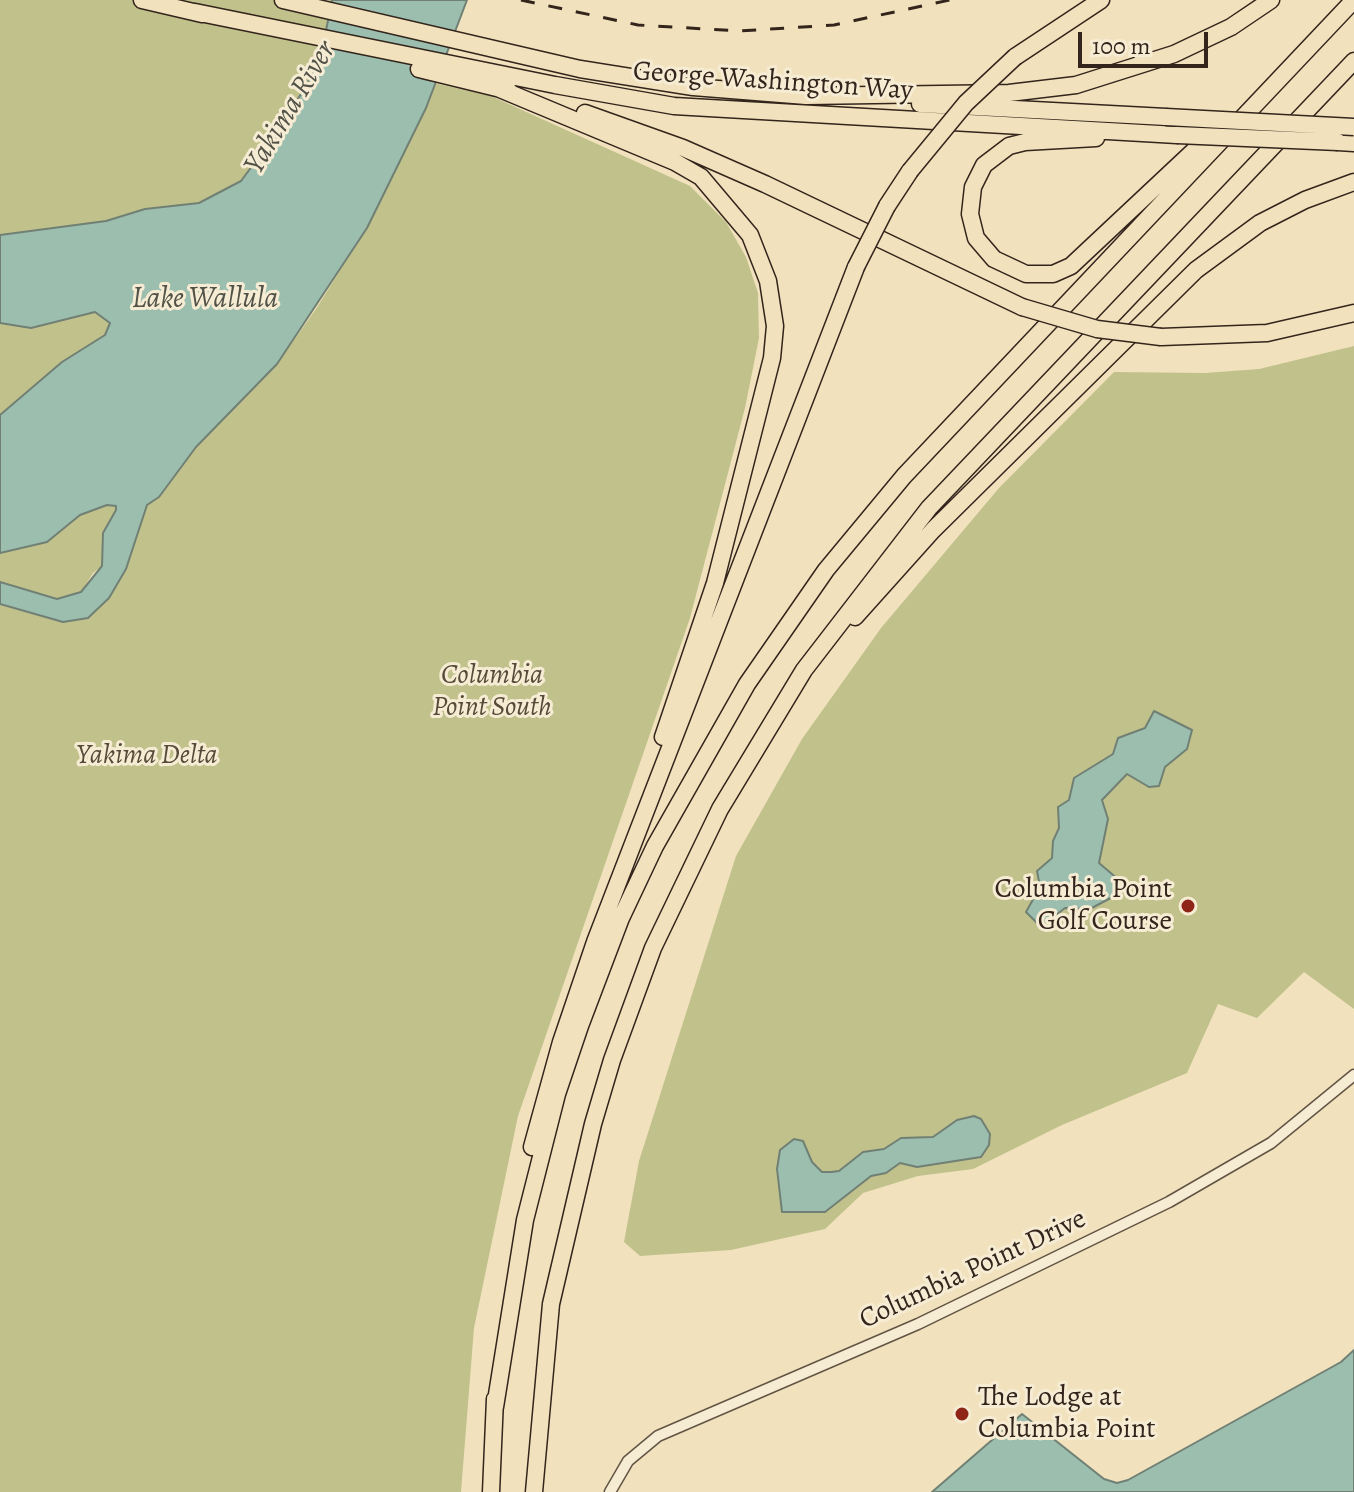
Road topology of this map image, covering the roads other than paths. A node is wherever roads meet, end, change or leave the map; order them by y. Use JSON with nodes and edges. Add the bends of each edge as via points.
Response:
{"nodes":[{"id":1,"x":142,"y":0,"type":"edge"},
{"id":2,"x":283,"y":0,"type":"edge"},
{"id":3,"x":1101,"y":0,"type":"edge"},
{"id":4,"x":1271,"y":0,"type":"edge"},
{"id":5,"x":1354,"y":0,"type":"edge"},
{"id":6,"x":1326,"y":30,"type":"junction"},
{"id":7,"x":1354,"y":61,"type":"edge"},
{"id":8,"x":481,"y":78,"type":"junction"},
{"id":9,"x":500,"y":89,"type":"junction"},
{"id":10,"x":806,"y":96,"type":"junction"},
{"id":11,"x":1354,"y":127,"type":"edge"},
{"id":12,"x":1177,"y":135,"type":"junction"},
{"id":13,"x":1346,"y":142,"type":"edge"},
{"id":14,"x":1354,"y":182,"type":"edge"},
{"id":15,"x":1354,"y":313,"type":"edge"},
{"id":16,"x":759,"y":742,"type":"junction"},
{"id":17,"x":628,"y":854,"type":"junction"},
{"id":18,"x":1354,"y":1075,"type":"edge"},
{"id":19,"x":495,"y":1407,"type":"junction"},
{"id":20,"x":491,"y":1492,"type":"edge"},
{"id":21,"x":534,"y":1492,"type":"edge"},
{"id":22,"x":610,"y":1492,"type":"edge"}],
"edges":[{"from":1,"to":8,"type":"highway","name":"George Washington Way"},
{"from":2,"to":10,"type":"highway","via":[[643,79]]},
{"from":3,"to":17,"type":"highway","bridge":true,"via":[[1015,57],[966,103],[887,206],[856,267]]},
{"from":4,"to":10,"type":"highway","via":[[1231,27],[1174,54],[1076,85],[1009,93]]},
{"from":5,"to":6,"type":"highway"},
{"from":6,"to":12,"type":"highway","via":[[1071,266],[1040,275],[1014,271],[994,259],[976,238],[970,214],[973,187],[984,165],[1009,146]]},
{"from":6,"to":19,"type":"highway","via":[[904,476],[787,625],[716,734],[621,918],[557,1094],[525,1220]]},
{"from":7,"to":16,"type":"highway","via":[[929,508],[842,616]]},
{"from":8,"to":9,"type":"highway"},
{"from":8,"to":12,"type":"highway","name":"George Washington Way","via":[[738,112]]},
{"from":9,"to":15,"type":"highway","bridge":true,"via":[[683,148],[1022,307],[1097,329],[1161,337],[1267,333]]},
{"from":9,"to":17,"type":"highway","via":[[701,177],[750,235],[771,296],[772,358],[719,568],[637,809]]},
{"from":10,"to":11,"type":"highway","name":"George Washington Way","bridge":true},
{"from":12,"to":13,"type":"highway","name":"George Washington Way","bridge":true},
{"from":14,"to":16,"type":"highway","via":[[1270,217],[1196,270],[899,566]]},
{"from":16,"to":21,"type":"highway","via":[[690,865],[612,1060],[551,1304]]},
{"from":17,"to":19,"type":"highway","via":[[573,1005],[526,1170],[496,1348]]},
{"from":18,"to":22,"type":"street","name":"Columbia Point Drive","via":[[1271,1143],[1190,1192],[930,1319],[658,1436],[628,1461]]},
{"from":19,"to":20,"type":"highway"}]}
